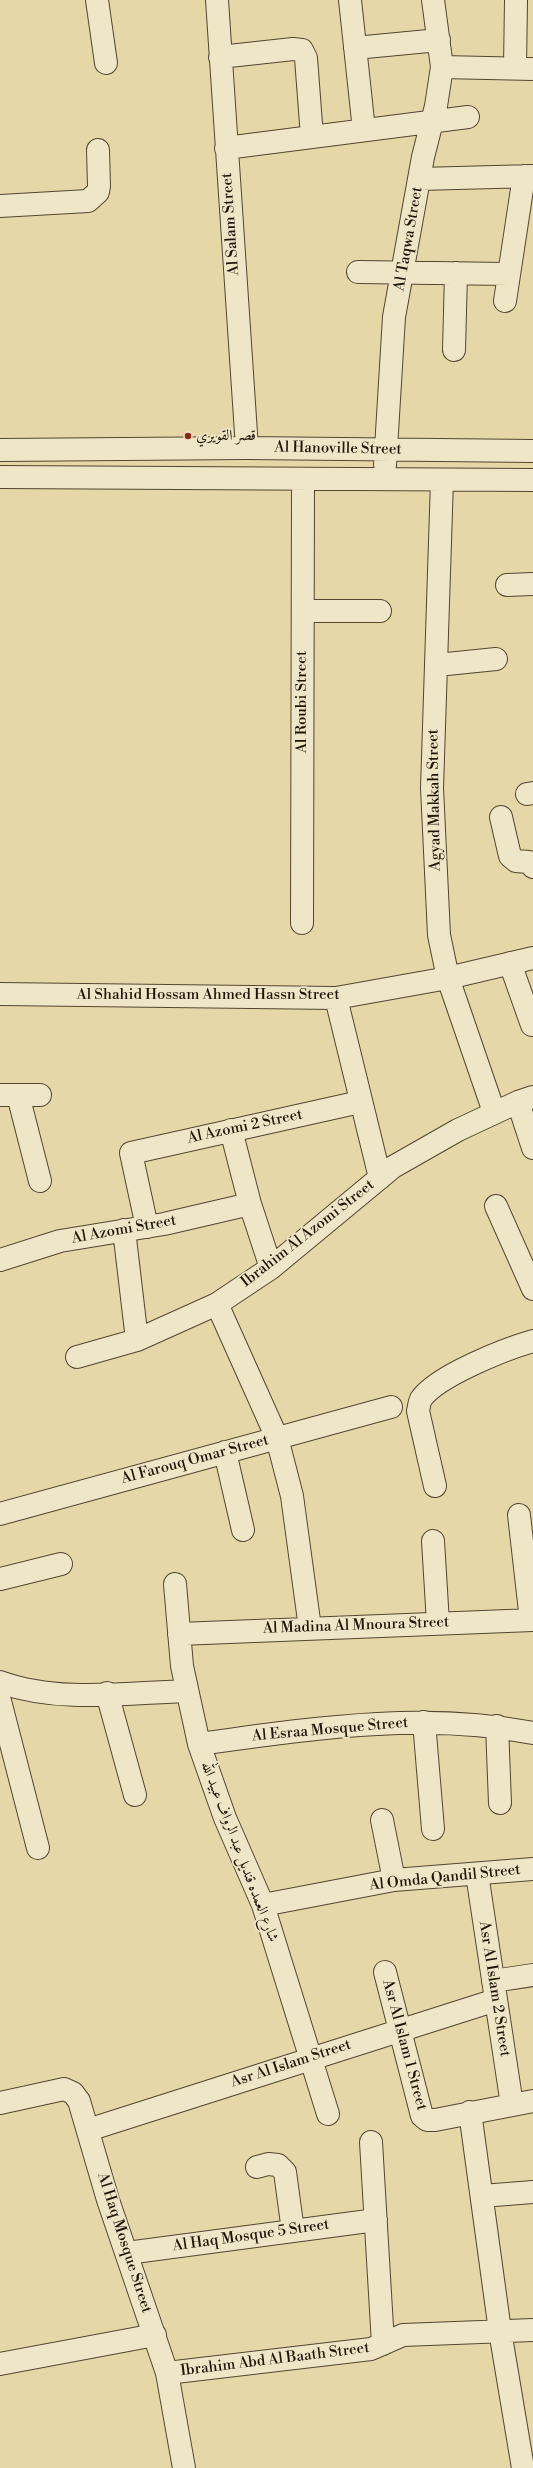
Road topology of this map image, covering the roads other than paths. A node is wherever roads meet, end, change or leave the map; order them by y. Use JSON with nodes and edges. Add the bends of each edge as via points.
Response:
{"nodes":[{"id":1,"x":97,"y":0,"type":"edge"},
{"id":2,"x":217,"y":0,"type":"edge"},
{"id":3,"x":350,"y":0,"type":"edge"},
{"id":4,"x":433,"y":0,"type":"edge"},
{"id":5,"x":516,"y":0,"type":"edge"},
{"id":6,"x":439,"y":40,"type":"junction"},
{"id":7,"x":355,"y":48,"type":"junction"},
{"id":8,"x":220,"y":57,"type":"junction"},
{"id":9,"x":106,"y":63,"type":"dead end"},
{"id":10,"x":442,"y":67,"type":"junction"},
{"id":11,"x":524,"y":68,"type":"edge"},
{"id":12,"x":468,"y":117,"type":"dead end"},
{"id":13,"x":432,"y":122,"type":"junction"},
{"id":14,"x":364,"y":130,"type":"junction"},
{"id":15,"x":312,"y":137,"type":"junction"},
{"id":16,"x":226,"y":148,"type":"junction"},
{"id":17,"x":98,"y":150,"type":"dead end"},
{"id":18,"x":528,"y":176,"type":"edge"},
{"id":19,"x":419,"y":179,"type":"junction"},
{"id":20,"x":0,"y":206,"type":"edge"},
{"id":21,"x":358,"y":272,"type":"dead end"},
{"id":22,"x":403,"y":273,"type":"junction"},
{"id":23,"x":456,"y":274,"type":"junction"},
{"id":24,"x":509,"y":274,"type":"junction"},
{"id":25,"x":505,"y":301,"type":"dead end"},
{"id":26,"x":454,"y":350,"type":"dead end"},
{"id":27,"x":246,"y":448,"type":"junction"},
{"id":28,"x":0,"y":450,"type":"edge"},
{"id":29,"x":385,"y":450,"type":"junction"},
{"id":30,"x":533,"y":451,"type":"edge"},
{"id":31,"x":0,"y":477,"type":"edge"},
{"id":32,"x":303,"y":480,"type":"junction"},
{"id":33,"x":384,"y":480,"type":"junction"},
{"id":34,"x":442,"y":480,"type":"junction"},
{"id":35,"x":533,"y":480,"type":"edge"},
{"id":36,"x":533,"y":584,"type":"edge"},
{"id":37,"x":507,"y":586,"type":"dead end"},
{"id":38,"x":303,"y":611,"type":"junction"},
{"id":39,"x":380,"y":611,"type":"dead end"},
{"id":40,"x":496,"y":659,"type":"dead end"},
{"id":41,"x":436,"y":665,"type":"junction"},
{"id":42,"x":501,"y":817,"type":"dead end"},
{"id":43,"x":533,"y":868,"type":"edge"},
{"id":44,"x":302,"y":923,"type":"dead end"},
{"id":45,"x":533,"y":958,"type":"edge"},
{"id":46,"x":510,"y":963,"type":"junction"},
{"id":47,"x":448,"y":978,"type":"junction"},
{"id":48,"x":0,"y":994,"type":"edge"},
{"id":49,"x":336,"y":998,"type":"junction"},
{"id":50,"x":532,"y":1025,"type":"edge"},
{"id":51,"x":9,"y":1095,"type":"edge"},
{"id":52,"x":40,"y":1095,"type":"dead end"},
{"id":53,"x":525,"y":1099,"type":"edge"},
{"id":54,"x":360,"y":1102,"type":"junction"},
{"id":55,"x":494,"y":1112,"type":"junction"},
{"id":56,"x":231,"y":1130,"type":"junction"},
{"id":57,"x":533,"y":1148,"type":"edge"},
{"id":58,"x":380,"y":1178,"type":"junction"},
{"id":59,"x":40,"y":1181,"type":"dead end"},
{"id":60,"x":250,"y":1204,"type":"junction"},
{"id":61,"x":496,"y":1206,"type":"dead end"},
{"id":62,"x":147,"y":1226,"type":"junction"},
{"id":63,"x":124,"y":1230,"type":"junction"},
{"id":64,"x":0,"y":1260,"type":"edge"},
{"id":65,"x":271,"y":1268,"type":"junction"},
{"id":66,"x":533,"y":1289,"type":"edge"},
{"id":67,"x":217,"y":1304,"type":"junction"},
{"id":68,"x":137,"y":1340,"type":"junction"},
{"id":69,"x":533,"y":1341,"type":"edge"},
{"id":70,"x":77,"y":1357,"type":"dead end"},
{"id":71,"x":391,"y":1407,"type":"dead end"},
{"id":72,"x":277,"y":1438,"type":"junction"},
{"id":73,"x":225,"y":1452,"type":"junction"},
{"id":74,"x":435,"y":1486,"type":"dead end"},
{"id":75,"x":0,"y":1514,"type":"edge"},
{"id":76,"x":519,"y":1515,"type":"dead end"},
{"id":77,"x":243,"y":1530,"type":"dead end"},
{"id":78,"x":433,"y":1541,"type":"dead end"},
{"id":79,"x":61,"y":1564,"type":"dead end"},
{"id":80,"x":0,"y":1579,"type":"edge"},
{"id":81,"x":175,"y":1584,"type":"dead end"},
{"id":82,"x":532,"y":1620,"type":"edge"},
{"id":83,"x":438,"y":1623,"type":"junction"},
{"id":84,"x":310,"y":1628,"type":"junction"},
{"id":85,"x":179,"y":1634,"type":"junction"},
{"id":86,"x":0,"y":1682,"type":"edge"},
{"id":87,"x":187,"y":1691,"type":"junction"},
{"id":88,"x":107,"y":1694,"type":"junction"},
{"id":89,"x":0,"y":1701,"type":"edge"},
{"id":90,"x":424,"y":1722,"type":"junction"},
{"id":91,"x":497,"y":1726,"type":"junction"},
{"id":92,"x":533,"y":1733,"type":"edge"},
{"id":93,"x":199,"y":1744,"type":"junction"},
{"id":94,"x":135,"y":1795,"type":"dead end"},
{"id":95,"x":500,"y":1803,"type":"dead end"},
{"id":96,"x":382,"y":1820,"type":"dead end"},
{"id":97,"x":433,"y":1829,"type":"dead end"},
{"id":98,"x":38,"y":1848,"type":"dead end"},
{"id":99,"x":533,"y":1869,"type":"edge"},
{"id":100,"x":477,"y":1874,"type":"junction"},
{"id":101,"x":394,"y":1880,"type":"junction"},
{"id":102,"x":263,"y":1905,"type":"junction"},
{"id":103,"x":385,"y":1972,"type":"dead end"},
{"id":104,"x":533,"y":1975,"type":"edge"},
{"id":105,"x":494,"y":1990,"type":"junction"},
{"id":106,"x":399,"y":2030,"type":"junction"},
{"id":107,"x":310,"y":2058,"type":"junction"},
{"id":108,"x":533,"y":2101,"type":"edge"},
{"id":109,"x":0,"y":2103,"type":"edge"},
{"id":110,"x":512,"y":2105,"type":"junction"},
{"id":111,"x":470,"y":2112,"type":"junction"},
{"id":112,"x":328,"y":2114,"type":"dead end"},
{"id":113,"x":88,"y":2130,"type":"junction"},
{"id":114,"x":371,"y":2142,"type":"dead end"},
{"id":115,"x":257,"y":2167,"type":"dead end"},
{"id":116,"x":533,"y":2192,"type":"edge"},
{"id":117,"x":482,"y":2196,"type":"junction"},
{"id":118,"x":376,"y":2220,"type":"junction"},
{"id":119,"x":293,"y":2231,"type":"junction"},
{"id":120,"x":127,"y":2253,"type":"junction"},
{"id":121,"x":533,"y":2330,"type":"edge"},
{"id":122,"x":500,"y":2331,"type":"junction"},
{"id":123,"x":155,"y":2335,"type":"junction"},
{"id":124,"x":383,"y":2344,"type":"junction"},
{"id":125,"x":0,"y":2364,"type":"edge"},
{"id":126,"x":167,"y":2373,"type":"junction"},
{"id":127,"x":184,"y":2468,"type":"edge"},
{"id":128,"x":523,"y":2468,"type":"edge"}],
"edges":[{"from":1,"to":9,"type":"street"},
{"from":2,"to":8,"type":"street","name":"Al Salam Street"},
{"from":3,"to":7,"type":"street"},
{"from":4,"to":6,"type":"street","name":"Al Taqwa Street"},
{"from":5,"to":11,"type":"street"},
{"from":6,"to":7,"type":"street"},
{"from":6,"to":10,"type":"street","name":"Al Taqwa Street"},
{"from":7,"to":14,"type":"street"},
{"from":8,"to":15,"type":"street","via":[[302,50],[306,58]]},
{"from":8,"to":16,"type":"street","name":"Al Salam Street"},
{"from":10,"to":11,"type":"street"},
{"from":10,"to":13,"type":"street","name":"Al Taqwa Street"},
{"from":12,"to":13,"type":"street"},
{"from":13,"to":14,"type":"street"},
{"from":13,"to":19,"type":"street","name":"Al Taqwa Street"},
{"from":14,"to":15,"type":"street"},
{"from":15,"to":16,"type":"street"},
{"from":16,"to":27,"type":"street","name":"Al Salam Street"},
{"from":17,"to":20,"type":"street","via":[[98,192],[88,201]]},
{"from":18,"to":19,"type":"street"},
{"from":18,"to":24,"type":"street"},
{"from":19,"to":22,"type":"street","name":"Al Taqwa Street"},
{"from":21,"to":22,"type":"street"},
{"from":22,"to":23,"type":"street"},
{"from":22,"to":29,"type":"street","name":"Al Taqwa Street","via":[[393,327]]},
{"from":23,"to":24,"type":"street"},
{"from":23,"to":26,"type":"street"},
{"from":24,"to":25,"type":"street"},
{"from":27,"to":28,"type":"street","name":"Al Hanoville Street"},
{"from":27,"to":29,"type":"street","name":"Al Hanoville Street"},
{"from":29,"to":30,"type":"street","name":"Al Hanoville Street"},
{"from":29,"to":33,"type":"street","name":"Al Taqwa Street"},
{"from":31,"to":32,"type":"street","name":"Al Hanoville Street"},
{"from":32,"to":33,"type":"street","name":"Al Hanoville Street"},
{"from":32,"to":38,"type":"street","name":"Al Roubi Street"},
{"from":33,"to":34,"type":"street","name":"Al Hanoville Street"},
{"from":34,"to":35,"type":"street","name":"Al Hanoville Street"},
{"from":34,"to":41,"type":"street","name":"Agyad Makkah Street"},
{"from":36,"to":37,"type":"street"},
{"from":38,"to":39,"type":"street"},
{"from":38,"to":44,"type":"street","name":"Al Roubi Street"},
{"from":40,"to":41,"type":"street"},
{"from":41,"to":47,"type":"street","name":"Agyad Makkah Street","via":[[432,788],[439,935]]},
{"from":42,"to":43,"type":"street","via":[[510,856],[516,861],[529,862]]},
{"from":45,"to":46,"type":"street","name":"Al Shahid Hossam Ahmed Hassn Street"},
{"from":46,"to":47,"type":"street","name":"Al Shahid Hossam Ahmed Hassn Street"},
{"from":46,"to":50,"type":"street"},
{"from":47,"to":49,"type":"street","name":"Al Shahid Hossam Ahmed Hassn Street"},
{"from":47,"to":55,"type":"street","name":"Agyad Makkah Street"},
{"from":48,"to":49,"type":"street","name":"Al Shahid Hossam Ahmed Hassn Street"},
{"from":49,"to":54,"type":"street"},
{"from":51,"to":52,"type":"street"},
{"from":51,"to":59,"type":"street"},
{"from":53,"to":55,"type":"street","name":"Ibrahim Al Azomi Street"},
{"from":53,"to":57,"type":"street"},
{"from":54,"to":56,"type":"street","name":"Al Azomi 2 Street"},
{"from":54,"to":58,"type":"street"},
{"from":55,"to":58,"type":"street","name":"Ibrahim Al Azomi Street","via":[[393,1167]]},
{"from":56,"to":60,"type":"street"},
{"from":56,"to":62,"type":"street","name":"Al Azomi 2 Street","via":[[131,1153]]},
{"from":58,"to":65,"type":"street","name":"Ibrahim Al Azomi Street"},
{"from":60,"to":62,"type":"street","name":"Al Azomi Street"},
{"from":60,"to":65,"type":"street"},
{"from":61,"to":66,"type":"street"},
{"from":62,"to":63,"type":"street","name":"Al Azomi Street"},
{"from":63,"to":64,"type":"street","name":"Al Azomi Street","via":[[60,1241]]},
{"from":63,"to":68,"type":"street"},
{"from":65,"to":67,"type":"street","name":"Ibrahim Al Azomi Street"},
{"from":67,"to":68,"type":"street","name":"Ibrahim Al Azomi Street"},
{"from":67,"to":72,"type":"street"},
{"from":68,"to":70,"type":"street","name":"Ibrahim Al Azomi Street"},
{"from":69,"to":74,"type":"street","via":[[503,1349],[451,1376],[428,1391],[420,1401],[418,1411]]},
{"from":71,"to":72,"type":"street","name":"Al Farouq Omar Street"},
{"from":72,"to":73,"type":"street","name":"Al Farouq Omar Street"},
{"from":72,"to":84,"type":"street","via":[[292,1496]]},
{"from":73,"to":75,"type":"street","name":"Al Farouq Omar Street"},
{"from":73,"to":77,"type":"street"},
{"from":76,"to":82,"type":"street"},
{"from":78,"to":83,"type":"street"},
{"from":79,"to":80,"type":"street"},
{"from":81,"to":85,"type":"street","name":"شارع العمده قنديل عبد الرواف عبيد الله"},
{"from":82,"to":83,"type":"street","name":"Al Madina Al Mnoura Street"},
{"from":83,"to":84,"type":"street","name":"Al Madina Al Mnoura Street"},
{"from":84,"to":85,"type":"street","name":"Al Madina Al Mnoura Street"},
{"from":85,"to":87,"type":"street","name":"شارع العمده قنديل عبد الرواف عبيد الله"},
{"from":86,"to":88,"type":"street","via":[[42,1692]]},
{"from":87,"to":88,"type":"street"},
{"from":87,"to":93,"type":"street","name":"شارع العمده قنديل عبد الرواف عبيد الله"},
{"from":88,"to":94,"type":"street"},
{"from":89,"to":98,"type":"street"},
{"from":90,"to":91,"type":"street","name":"Al Esraa Mosque Street"},
{"from":90,"to":93,"type":"street","name":"Al Esraa Mosque Street","via":[[382,1722]]},
{"from":90,"to":97,"type":"street"},
{"from":91,"to":92,"type":"street","name":"Al Esraa Mosque Street"},
{"from":91,"to":95,"type":"street"},
{"from":93,"to":102,"type":"street","name":"شارع العمده قنديل عبد الرواف عبيد الله","via":[[225,1818]]},
{"from":96,"to":101,"type":"street"},
{"from":99,"to":100,"type":"street","name":"Al Omda Qandil Street"},
{"from":100,"to":101,"type":"street","name":"Al Omda Qandil Street"},
{"from":100,"to":105,"type":"street","name":"Asr Al Islam 2 Street"},
{"from":101,"to":102,"type":"street","name":"Al Omda Qandil Street"},
{"from":102,"to":107,"type":"street","name":"شارع العمده قنديل عبد الرواف عبيد الله"},
{"from":103,"to":106,"type":"street","name":"Asr Al Islam 1 Street"},
{"from":104,"to":105,"type":"street","name":"Asr Al Islam Street"},
{"from":105,"to":106,"type":"street","name":"Asr Al Islam Street"},
{"from":105,"to":110,"type":"street","name":"Asr Al Islam 2 Street"},
{"from":106,"to":107,"type":"street","name":"Asr Al Islam Street"},
{"from":106,"to":111,"type":"street","name":"Asr Al Islam 1 Street","via":[[422,2116],[427,2120],[435,2120]]},
{"from":107,"to":112,"type":"street","name":"شارع العمده قنديل عبد الرواف عبيد الله"},
{"from":107,"to":113,"type":"street","name":"Asr Al Islam Street"},
{"from":108,"to":110,"type":"street"},
{"from":109,"to":113,"type":"street","name":"Al Haq Mosque Street","via":[[64,2089],[73,2093],[79,2101]]},
{"from":110,"to":111,"type":"street"},
{"from":111,"to":117,"type":"street"},
{"from":113,"to":120,"type":"street","name":"Al Haq Mosque Street"},
{"from":114,"to":118,"type":"street"},
{"from":115,"to":119,"type":"street","via":[[278,2165],[285,2172]]},
{"from":116,"to":117,"type":"street"},
{"from":117,"to":122,"type":"street"},
{"from":118,"to":119,"type":"street","name":"Al Haq Mosque 5 Street"},
{"from":118,"to":124,"type":"street"},
{"from":119,"to":120,"type":"street","name":"Al Haq Mosque 5 Street"},
{"from":120,"to":123,"type":"street","name":"Al Haq Mosque Street"},
{"from":121,"to":122,"type":"street","name":"Ibrahim Abd Al Baath Street"},
{"from":122,"to":124,"type":"street","name":"Ibrahim Abd Al Baath Street","via":[[403,2335]]},
{"from":122,"to":128,"type":"street"},
{"from":123,"to":125,"type":"street"},
{"from":123,"to":126,"type":"street","name":"Al Haq Mosque Street"},
{"from":124,"to":126,"type":"street","name":"Ibrahim Abd Al Baath Street","via":[[371,2349]]},
{"from":126,"to":127,"type":"street","name":"Al Haq Mosque Street"}]}
